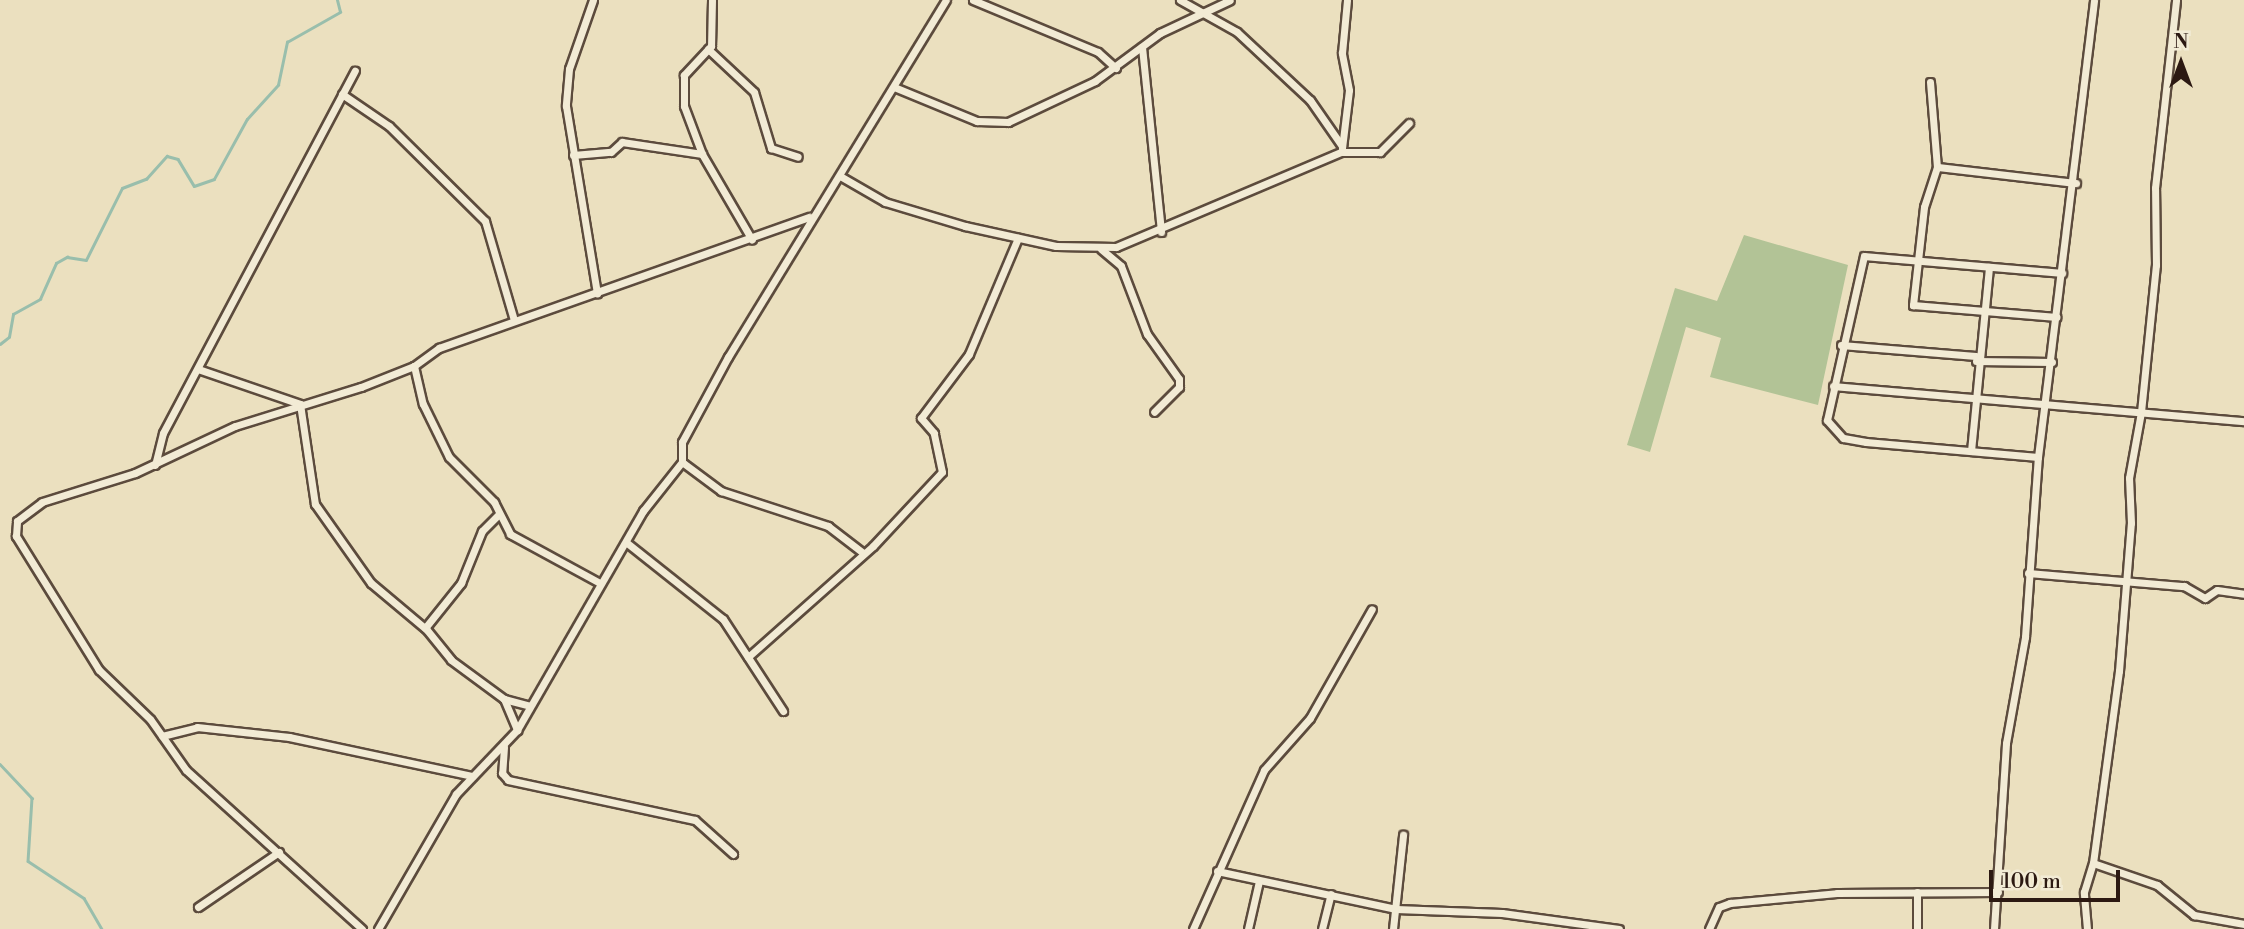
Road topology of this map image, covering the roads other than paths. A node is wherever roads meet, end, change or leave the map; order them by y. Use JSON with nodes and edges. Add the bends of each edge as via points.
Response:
{"nodes":[{"id":1,"x":593,"y":0,"type":"edge"},
{"id":2,"x":712,"y":0,"type":"edge"},
{"id":3,"x":946,"y":0,"type":"edge"},
{"id":4,"x":973,"y":0,"type":"edge"},
{"id":5,"x":1230,"y":0,"type":"edge"},
{"id":6,"x":1347,"y":0,"type":"edge"},
{"id":7,"x":2094,"y":0,"type":"edge"},
{"id":8,"x":2176,"y":0,"type":"edge"},
{"id":9,"x":1184,"y":1,"type":"edge"},
{"id":10,"x":1210,"y":14,"type":"junction"},
{"id":11,"x":1142,"y":47,"type":"junction"},
{"id":12,"x":708,"y":49,"type":"junction"},
{"id":13,"x":1116,"y":68,"type":"junction"},
{"id":14,"x":355,"y":71,"type":"dead end"},
{"id":15,"x":1930,"y":82,"type":"dead end"},
{"id":16,"x":894,"y":87,"type":"junction"},
{"id":17,"x":342,"y":94,"type":"junction"},
{"id":18,"x":1409,"y":123,"type":"dead end"},
{"id":19,"x":1342,"y":149,"type":"junction"},
{"id":20,"x":702,"y":153,"type":"junction"},
{"id":21,"x":573,"y":155,"type":"junction"},
{"id":22,"x":798,"y":157,"type":"dead end"},
{"id":23,"x":1937,"y":167,"type":"junction"},
{"id":24,"x":840,"y":176,"type":"junction"},
{"id":25,"x":2076,"y":183,"type":"junction"},
{"id":26,"x":809,"y":217,"type":"junction"},
{"id":27,"x":1161,"y":232,"type":"junction"},
{"id":28,"x":1018,"y":238,"type":"junction"},
{"id":29,"x":752,"y":240,"type":"junction"},
{"id":30,"x":1101,"y":248,"type":"junction"},
{"id":31,"x":1918,"y":259,"type":"junction"},
{"id":32,"x":1989,"y":267,"type":"junction"},
{"id":33,"x":2062,"y":272,"type":"junction"},
{"id":34,"x":597,"y":293,"type":"junction"},
{"id":35,"x":1981,"y":312,"type":"junction"},
{"id":36,"x":2057,"y":317,"type":"junction"},
{"id":37,"x":514,"y":320,"type":"junction"},
{"id":38,"x":1841,"y":345,"type":"junction"},
{"id":39,"x":1976,"y":359,"type":"junction"},
{"id":40,"x":2052,"y":362,"type":"junction"},
{"id":41,"x":414,"y":366,"type":"junction"},
{"id":42,"x":198,"y":369,"type":"junction"},
{"id":43,"x":1833,"y":386,"type":"junction"},
{"id":44,"x":1973,"y":402,"type":"junction"},
{"id":45,"x":300,"y":404,"type":"junction"},
{"id":46,"x":2045,"y":406,"type":"junction"},
{"id":47,"x":1154,"y":412,"type":"dead end"},
{"id":48,"x":2141,"y":412,"type":"junction"},
{"id":49,"x":2244,"y":421,"type":"edge"},
{"id":50,"x":1971,"y":452,"type":"junction"},
{"id":51,"x":2038,"y":457,"type":"junction"},
{"id":52,"x":682,"y":462,"type":"junction"},
{"id":53,"x":155,"y":464,"type":"junction"},
{"id":54,"x":499,"y":514,"type":"junction"},
{"id":55,"x":627,"y":542,"type":"junction"},
{"id":56,"x":863,"y":553,"type":"junction"},
{"id":57,"x":2028,"y":573,"type":"junction"},
{"id":58,"x":2127,"y":579,"type":"junction"},
{"id":59,"x":600,"y":583,"type":"junction"},
{"id":60,"x":2244,"y":594,"type":"edge"},
{"id":61,"x":1372,"y":609,"type":"dead end"},
{"id":62,"x":425,"y":628,"type":"junction"},
{"id":63,"x":748,"y":657,"type":"junction"},
{"id":64,"x":504,"y":699,"type":"junction"},
{"id":65,"x":530,"y":706,"type":"junction"},
{"id":66,"x":783,"y":711,"type":"dead end"},
{"id":67,"x":517,"y":730,"type":"junction"},
{"id":68,"x":162,"y":736,"type":"junction"},
{"id":69,"x":504,"y":747,"type":"junction"},
{"id":70,"x":473,"y":776,"type":"junction"},
{"id":71,"x":1403,"y":835,"type":"dead end"},
{"id":72,"x":279,"y":852,"type":"junction"},
{"id":73,"x":733,"y":854,"type":"dead end"},
{"id":74,"x":2093,"y":863,"type":"junction"},
{"id":75,"x":1217,"y":871,"type":"junction"},
{"id":76,"x":1259,"y":881,"type":"junction"},
{"id":77,"x":1917,"y":892,"type":"junction"},
{"id":78,"x":1998,"y":892,"type":"junction"},
{"id":79,"x":1331,"y":894,"type":"junction"},
{"id":80,"x":198,"y":907,"type":"dead end"},
{"id":81,"x":1396,"y":909,"type":"junction"},
{"id":82,"x":2244,"y":924,"type":"edge"},
{"id":83,"x":1591,"y":927,"type":"edge"},
{"id":84,"x":362,"y":929,"type":"edge"},
{"id":85,"x":377,"y":929,"type":"edge"},
{"id":86,"x":1193,"y":929,"type":"edge"},
{"id":87,"x":1248,"y":929,"type":"edge"},
{"id":88,"x":1322,"y":929,"type":"edge"},
{"id":89,"x":1393,"y":929,"type":"edge"},
{"id":90,"x":1619,"y":929,"type":"edge"},
{"id":91,"x":1709,"y":929,"type":"edge"},
{"id":92,"x":1917,"y":929,"type":"edge"},
{"id":93,"x":1994,"y":929,"type":"edge"},
{"id":94,"x":2087,"y":929,"type":"edge"}],
"edges":[{"from":1,"to":21,"type":"street","via":[[569,69],[566,106]]},
{"from":2,"to":12,"type":"street"},
{"from":3,"to":16,"type":"street"},
{"from":4,"to":13,"type":"street","via":[[1098,52]]},
{"from":5,"to":10,"type":"street"},
{"from":6,"to":19,"type":"street","via":[[1342,53],[1349,90]]},
{"from":7,"to":25,"type":"street"},
{"from":8,"to":48,"type":"street","via":[[2155,188],[2155,265]]},
{"from":9,"to":10,"type":"street"},
{"from":10,"to":11,"type":"street","via":[[1160,33]]},
{"from":10,"to":19,"type":"street","via":[[1307,96]]},
{"from":11,"to":13,"type":"street"},
{"from":11,"to":27,"type":"street"},
{"from":12,"to":20,"type":"street","via":[[688,68],[681,87]]},
{"from":12,"to":22,"type":"street","via":[[754,92],[771,148]]},
{"from":13,"to":16,"type":"street","via":[[1046,106],[995,124]]},
{"from":14,"to":17,"type":"street"},
{"from":15,"to":23,"type":"street"},
{"from":16,"to":24,"type":"street"},
{"from":17,"to":37,"type":"street","via":[[389,127],[485,221]]},
{"from":17,"to":42,"type":"street","via":[[311,164]]},
{"from":18,"to":19,"type":"street","via":[[1378,153]]},
{"from":19,"to":27,"type":"street"},
{"from":20,"to":21,"type":"street","via":[[622,142],[613,151]]},
{"from":20,"to":29,"type":"street"},
{"from":21,"to":34,"type":"street"},
{"from":23,"to":25,"type":"street"},
{"from":23,"to":31,"type":"street"},
{"from":24,"to":26,"type":"street"},
{"from":24,"to":28,"type":"street","via":[[885,202]]},
{"from":25,"to":33,"type":"street"},
{"from":26,"to":29,"type":"street"},
{"from":26,"to":52,"type":"street","via":[[690,426]]},
{"from":27,"to":30,"type":"street"},
{"from":28,"to":30,"type":"street"},
{"from":28,"to":56,"type":"street","via":[[969,355],[921,418],[934,433],[942,472]]},
{"from":29,"to":34,"type":"street"},
{"from":30,"to":47,"type":"street","via":[[1121,266],[1147,334],[1178,379],[1178,387]]},
{"from":31,"to":32,"type":"street"},
{"from":31,"to":35,"type":"street","via":[[1913,305]]},
{"from":31,"to":38,"type":"street","via":[[1864,257]]},
{"from":32,"to":33,"type":"street"},
{"from":32,"to":35,"type":"street"},
{"from":33,"to":36,"type":"street"},
{"from":34,"to":37,"type":"street"},
{"from":35,"to":36,"type":"street"},
{"from":35,"to":39,"type":"street"},
{"from":36,"to":40,"type":"street"},
{"from":37,"to":41,"type":"street","via":[[439,348]]},
{"from":38,"to":39,"type":"street"},
{"from":38,"to":43,"type":"street"},
{"from":39,"to":40,"type":"street"},
{"from":39,"to":44,"type":"street"},
{"from":40,"to":46,"type":"street"},
{"from":41,"to":45,"type":"street"},
{"from":41,"to":54,"type":"street","via":[[423,404],[449,457]]},
{"from":42,"to":45,"type":"street"},
{"from":42,"to":53,"type":"street","via":[[163,433]]},
{"from":43,"to":44,"type":"street"},
{"from":43,"to":50,"type":"street","via":[[1827,420],[1843,438]]},
{"from":44,"to":46,"type":"street"},
{"from":44,"to":50,"type":"street"},
{"from":45,"to":53,"type":"street"},
{"from":45,"to":62,"type":"street","via":[[308,472],[324,521],[371,583]]},
{"from":46,"to":48,"type":"street"},
{"from":46,"to":51,"type":"street"},
{"from":48,"to":49,"type":"street"},
{"from":48,"to":58,"type":"street","via":[[2127,502]]},
{"from":50,"to":51,"type":"street"},
{"from":51,"to":57,"type":"street"},
{"from":52,"to":55,"type":"street"},
{"from":52,"to":56,"type":"street","via":[[722,491],[828,526]]},
{"from":53,"to":68,"type":"street","via":[[25,511],[16,537],[99,670]]},
{"from":54,"to":59,"type":"street","via":[[510,534],[531,550]]},
{"from":54,"to":62,"type":"street","via":[[482,531],[461,583]]},
{"from":55,"to":59,"type":"street"},
{"from":55,"to":63,"type":"street","via":[[723,620]]},
{"from":56,"to":63,"type":"street"},
{"from":57,"to":58,"type":"street"},
{"from":57,"to":78,"type":"street","via":[[2025,637],[2006,743]]},
{"from":58,"to":60,"type":"street","via":[[2184,586],[2204,598],[2217,590]]},
{"from":58,"to":74,"type":"street"},
{"from":59,"to":65,"type":"street"},
{"from":61,"to":75,"type":"street","via":[[1310,718],[1264,770]]},
{"from":62,"to":64,"type":"street","via":[[451,660]]},
{"from":63,"to":66,"type":"street"},
{"from":64,"to":65,"type":"street"},
{"from":64,"to":67,"type":"street"},
{"from":65,"to":67,"type":"street"},
{"from":67,"to":69,"type":"street"},
{"from":68,"to":70,"type":"street","via":[[197,727],[289,737]]},
{"from":68,"to":72,"type":"street","via":[[186,770]]},
{"from":69,"to":70,"type":"street","via":[[487,755]]},
{"from":69,"to":73,"type":"street","via":[[501,770],[508,780],[695,820]]},
{"from":70,"to":85,"type":"street"},
{"from":71,"to":81,"type":"street"},
{"from":72,"to":80,"type":"street"},
{"from":72,"to":84,"type":"street"},
{"from":74,"to":82,"type":"street","via":[[2157,885],[2194,915]]},
{"from":74,"to":94,"type":"street","via":[[2084,892]]},
{"from":75,"to":76,"type":"street"},
{"from":75,"to":86,"type":"street"},
{"from":76,"to":79,"type":"street"},
{"from":76,"to":87,"type":"street"},
{"from":77,"to":78,"type":"street"},
{"from":77,"to":91,"type":"street","via":[[1730,903],[1718,907]]},
{"from":77,"to":92,"type":"street"},
{"from":78,"to":93,"type":"street"},
{"from":79,"to":81,"type":"street"},
{"from":79,"to":88,"type":"street"},
{"from":81,"to":83,"type":"street","via":[[1502,913]]},
{"from":81,"to":89,"type":"street"},
{"from":83,"to":90,"type":"street"}]}
